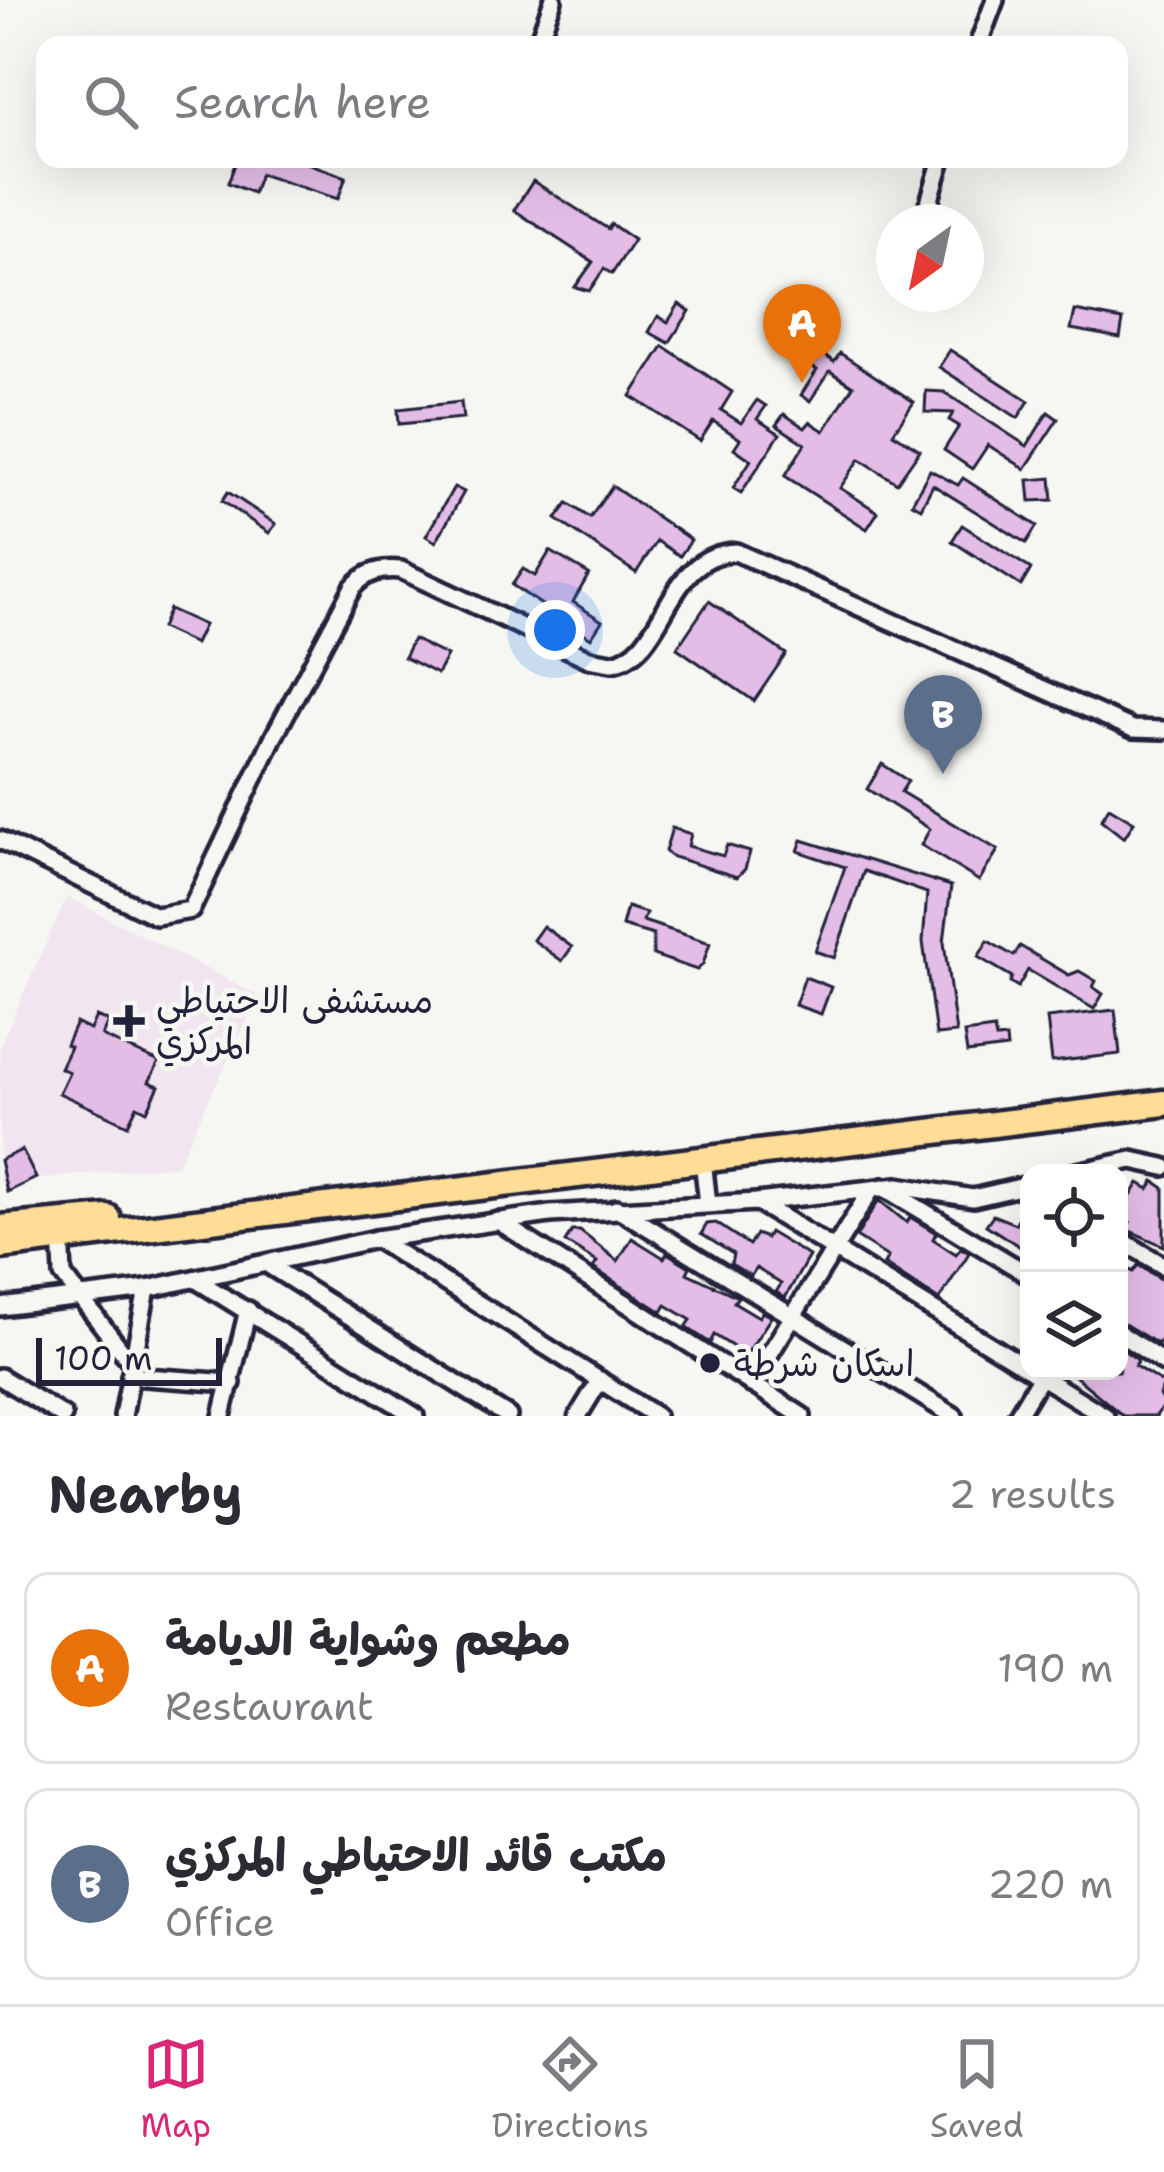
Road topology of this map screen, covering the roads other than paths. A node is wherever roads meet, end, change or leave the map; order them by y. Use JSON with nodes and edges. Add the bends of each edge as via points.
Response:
{"nodes":[{"id":1,"x":553,"y":0,"type":"edge"},
{"id":2,"x":995,"y":0,"type":"edge"},
{"id":3,"x":540,"y":36,"type":"edge"},
{"id":4,"x":981,"y":36,"type":"edge"},
{"id":5,"x":939,"y":168,"type":"edge"},
{"id":6,"x":928,"y":204,"type":"edge"},
{"id":7,"x":1164,"y":730,"type":"edge"},
{"id":8,"x":0,"y":840,"type":"edge"},
{"id":9,"x":1164,"y":1089,"type":"edge"},
{"id":10,"x":1164,"y":1103,"type":"edge"},
{"id":11,"x":703,"y":1160,"type":"junction"},
{"id":12,"x":1114,"y":1164,"type":"edge"},
{"id":13,"x":1164,"y":1167,"type":"edge"},
{"id":14,"x":1020,"y":1188,"type":"edge"},
{"id":15,"x":877,"y":1189,"type":"junction"},
{"id":16,"x":757,"y":1202,"type":"junction"},
{"id":17,"x":708,"y":1204,"type":"junction"},
{"id":18,"x":614,"y":1206,"type":"junction"},
{"id":19,"x":498,"y":1220,"type":"junction"},
{"id":20,"x":0,"y":1228,"type":"edge"},
{"id":21,"x":61,"y":1231,"type":"junction"},
{"id":22,"x":376,"y":1239,"type":"junction"},
{"id":23,"x":1128,"y":1244,"type":"edge"},
{"id":24,"x":0,"y":1246,"type":"edge"},
{"id":25,"x":837,"y":1249,"type":"junction"},
{"id":26,"x":270,"y":1266,"type":"junction"},
{"id":27,"x":1164,"y":1266,"type":"edge"},
{"id":28,"x":1024,"y":1272,"type":"edge"},
{"id":29,"x":194,"y":1279,"type":"junction"},
{"id":30,"x":147,"y":1289,"type":"junction"},
{"id":31,"x":81,"y":1298,"type":"junction"},
{"id":32,"x":0,"y":1307,"type":"edge"},
{"id":33,"x":248,"y":1310,"type":"junction"},
{"id":34,"x":795,"y":1317,"type":"junction"},
{"id":35,"x":1128,"y":1339,"type":"edge"},
{"id":36,"x":1020,"y":1363,"type":"edge"},
{"id":37,"x":1164,"y":1363,"type":"edge"},
{"id":38,"x":131,"y":1370,"type":"junction"},
{"id":39,"x":0,"y":1377,"type":"edge"},
{"id":40,"x":600,"y":1380,"type":"junction"},
{"id":41,"x":1031,"y":1380,"type":"edge"},
{"id":42,"x":1047,"y":1380,"type":"edge"},
{"id":43,"x":232,"y":1383,"type":"junction"},
{"id":44,"x":751,"y":1384,"type":"junction"},
{"id":45,"x":772,"y":1398,"type":"junction"},
{"id":46,"x":926,"y":1408,"type":"edge"},
{"id":47,"x":63,"y":1416,"type":"edge"},
{"id":48,"x":123,"y":1416,"type":"edge"},
{"id":49,"x":222,"y":1416,"type":"edge"},
{"id":50,"x":415,"y":1416,"type":"edge"},
{"id":51,"x":508,"y":1416,"type":"edge"},
{"id":52,"x":578,"y":1416,"type":"edge"},
{"id":53,"x":656,"y":1416,"type":"edge"},
{"id":54,"x":760,"y":1416,"type":"edge"},
{"id":55,"x":802,"y":1416,"type":"edge"},
{"id":56,"x":954,"y":1416,"type":"edge"},
{"id":57,"x":1017,"y":1416,"type":"edge"},
{"id":58,"x":1105,"y":1416,"type":"edge"}],
"edges":[{"from":1,"to":3,"type":"street"},
{"from":2,"to":4,"type":"street"},
{"from":5,"to":6,"type":"street"},
{"from":7,"to":8,"type":"street","via":[[1132,729],[736,552],[697,564],[640,644],[611,663],[387,569],[353,587],[191,910],[156,916]]},
{"from":9,"to":21,"type":"highway"},
{"from":10,"to":11,"type":"highway"},
{"from":11,"to":17,"type":"street"},
{"from":11,"to":21,"type":"highway"},
{"from":12,"to":13,"type":"street"},
{"from":14,"to":15,"type":"street","via":[[973,1198]]},
{"from":15,"to":16,"type":"street"},
{"from":15,"to":25,"type":"street"},
{"from":15,"to":28,"type":"street"},
{"from":16,"to":17,"type":"street"},
{"from":16,"to":25,"type":"street"},
{"from":17,"to":18,"type":"street"},
{"from":18,"to":19,"type":"street"},
{"from":18,"to":34,"type":"street"},
{"from":19,"to":22,"type":"street"},
{"from":19,"to":44,"type":"street"},
{"from":20,"to":21,"type":"highway"},
{"from":21,"to":24,"type":"highway"},
{"from":21,"to":31,"type":"street","via":[[59,1267]]},
{"from":22,"to":26,"type":"street"},
{"from":22,"to":40,"type":"street"},
{"from":23,"to":27,"type":"street"},
{"from":25,"to":34,"type":"street"},
{"from":25,"to":36,"type":"street"},
{"from":26,"to":29,"type":"street"},
{"from":26,"to":51,"type":"street"},
{"from":29,"to":30,"type":"street"},
{"from":29,"to":33,"type":"street"},
{"from":30,"to":31,"type":"street"},
{"from":30,"to":38,"type":"street"},
{"from":31,"to":32,"type":"street"},
{"from":31,"to":38,"type":"street"},
{"from":33,"to":43,"type":"street"},
{"from":33,"to":50,"type":"street"},
{"from":34,"to":44,"type":"street"},
{"from":34,"to":46,"type":"street"},
{"from":35,"to":37,"type":"street"},
{"from":38,"to":43,"type":"street"},
{"from":38,"to":48,"type":"street"},
{"from":39,"to":47,"type":"street"},
{"from":40,"to":52,"type":"street"},
{"from":40,"to":53,"type":"street"},
{"from":41,"to":57,"type":"street"},
{"from":42,"to":58,"type":"street"},
{"from":43,"to":49,"type":"street"},
{"from":44,"to":45,"type":"street"},
{"from":45,"to":54,"type":"street"},
{"from":45,"to":55,"type":"street"},
{"from":46,"to":56,"type":"street"}]}
